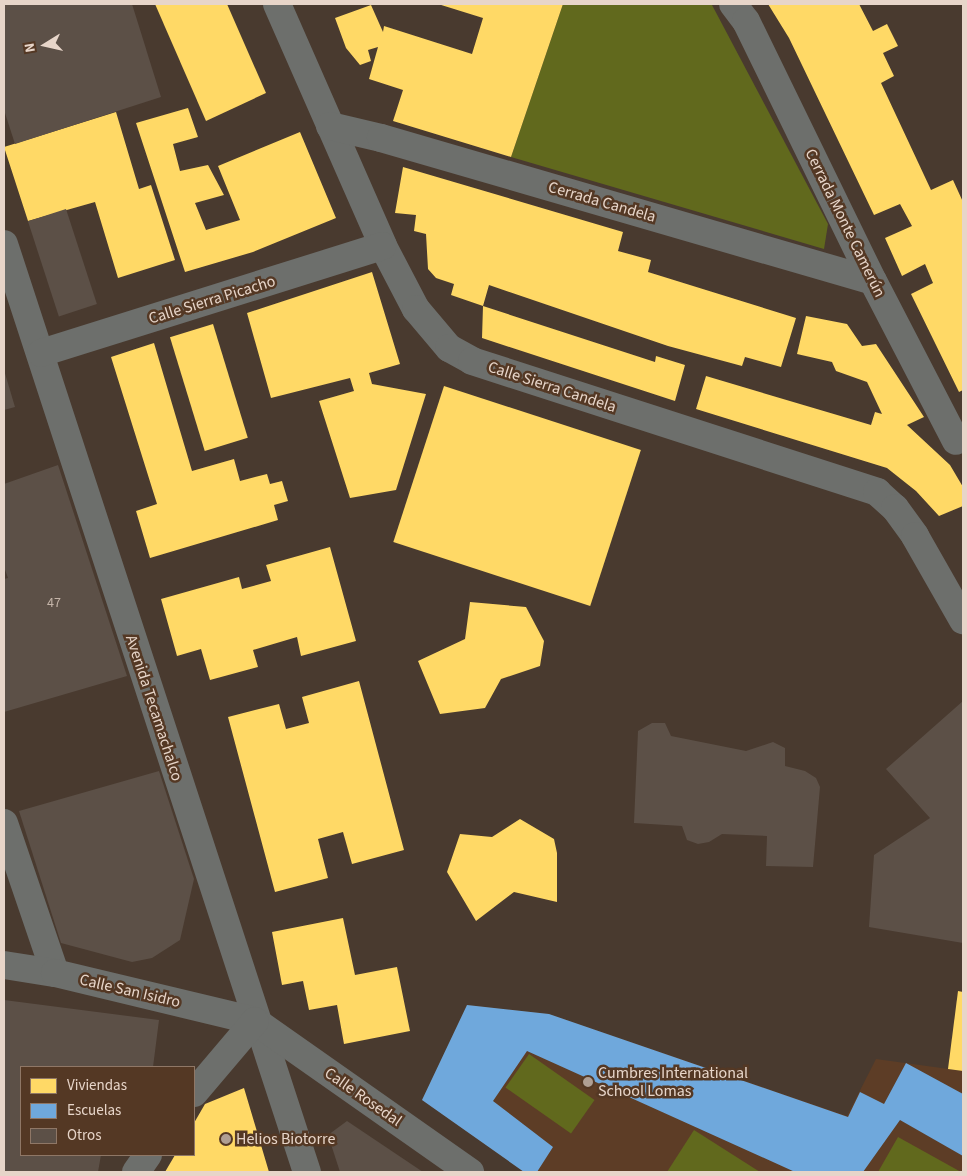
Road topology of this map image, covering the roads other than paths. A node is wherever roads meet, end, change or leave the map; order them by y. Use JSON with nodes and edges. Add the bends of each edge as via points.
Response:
{"nodes":[{"id":1,"x":277,"y":4,"type":"edge"},
{"id":2,"x":734,"y":4,"type":"edge"},
{"id":3,"x":330,"y":126,"type":"junction"},
{"id":4,"x":4,"y":244,"type":"edge"},
{"id":5,"x":383,"y":246,"type":"junction"},
{"id":6,"x":873,"y":281,"type":"junction"},
{"id":7,"x":41,"y":353,"type":"junction"},
{"id":8,"x":956,"y":442,"type":"dead end"},
{"id":9,"x":963,"y":620,"type":"edge"},
{"id":10,"x":4,"y":823,"type":"edge"},
{"id":11,"x":4,"y":965,"type":"edge"},
{"id":12,"x":55,"y":972,"type":"junction"},
{"id":13,"x":255,"y":1021,"type":"junction"},
{"id":14,"x":195,"y":1092,"type":"edge"},
{"id":15,"x":147,"y":1156,"type":"edge"},
{"id":16,"x":136,"y":1172,"type":"edge"},
{"id":17,"x":307,"y":1172,"type":"edge"},
{"id":18,"x":470,"y":1172,"type":"edge"}],
"edges":[{"from":1,"to":3,"type":"street","name":"Calle Sierra Candela"},
{"from":2,"to":6,"type":"street","name":"Cerrada Monte Camerún","via":[[746,21]]},
{"from":3,"to":5,"type":"street","name":"Calle Sierra Candela"},
{"from":3,"to":6,"type":"street","name":"Cerrada Candela"},
{"from":4,"to":7,"type":"street","name":"Avenida Tecamachalco"},
{"from":5,"to":7,"type":"street","name":"Calle Sierra Picacho"},
{"from":5,"to":9,"type":"street","name":"Calle Sierra Candela","via":[[416,309],[449,348],[472,361],[877,492],[895,508],[916,536]]},
{"from":6,"to":8,"type":"street","name":"Cerrada Monte Camerún"},
{"from":7,"to":13,"type":"street","name":"Avenida Tecamachalco"},
{"from":10,"to":12,"type":"street"},
{"from":11,"to":12,"type":"street","name":"Calle San Isidro"},
{"from":12,"to":13,"type":"street","name":"Calle San Isidro"},
{"from":13,"to":14,"type":"street"},
{"from":13,"to":17,"type":"street","name":"Avenida Tecamachalco"},
{"from":13,"to":18,"type":"street","name":"Calle Rosedal"},
{"from":15,"to":16,"type":"street"}]}
